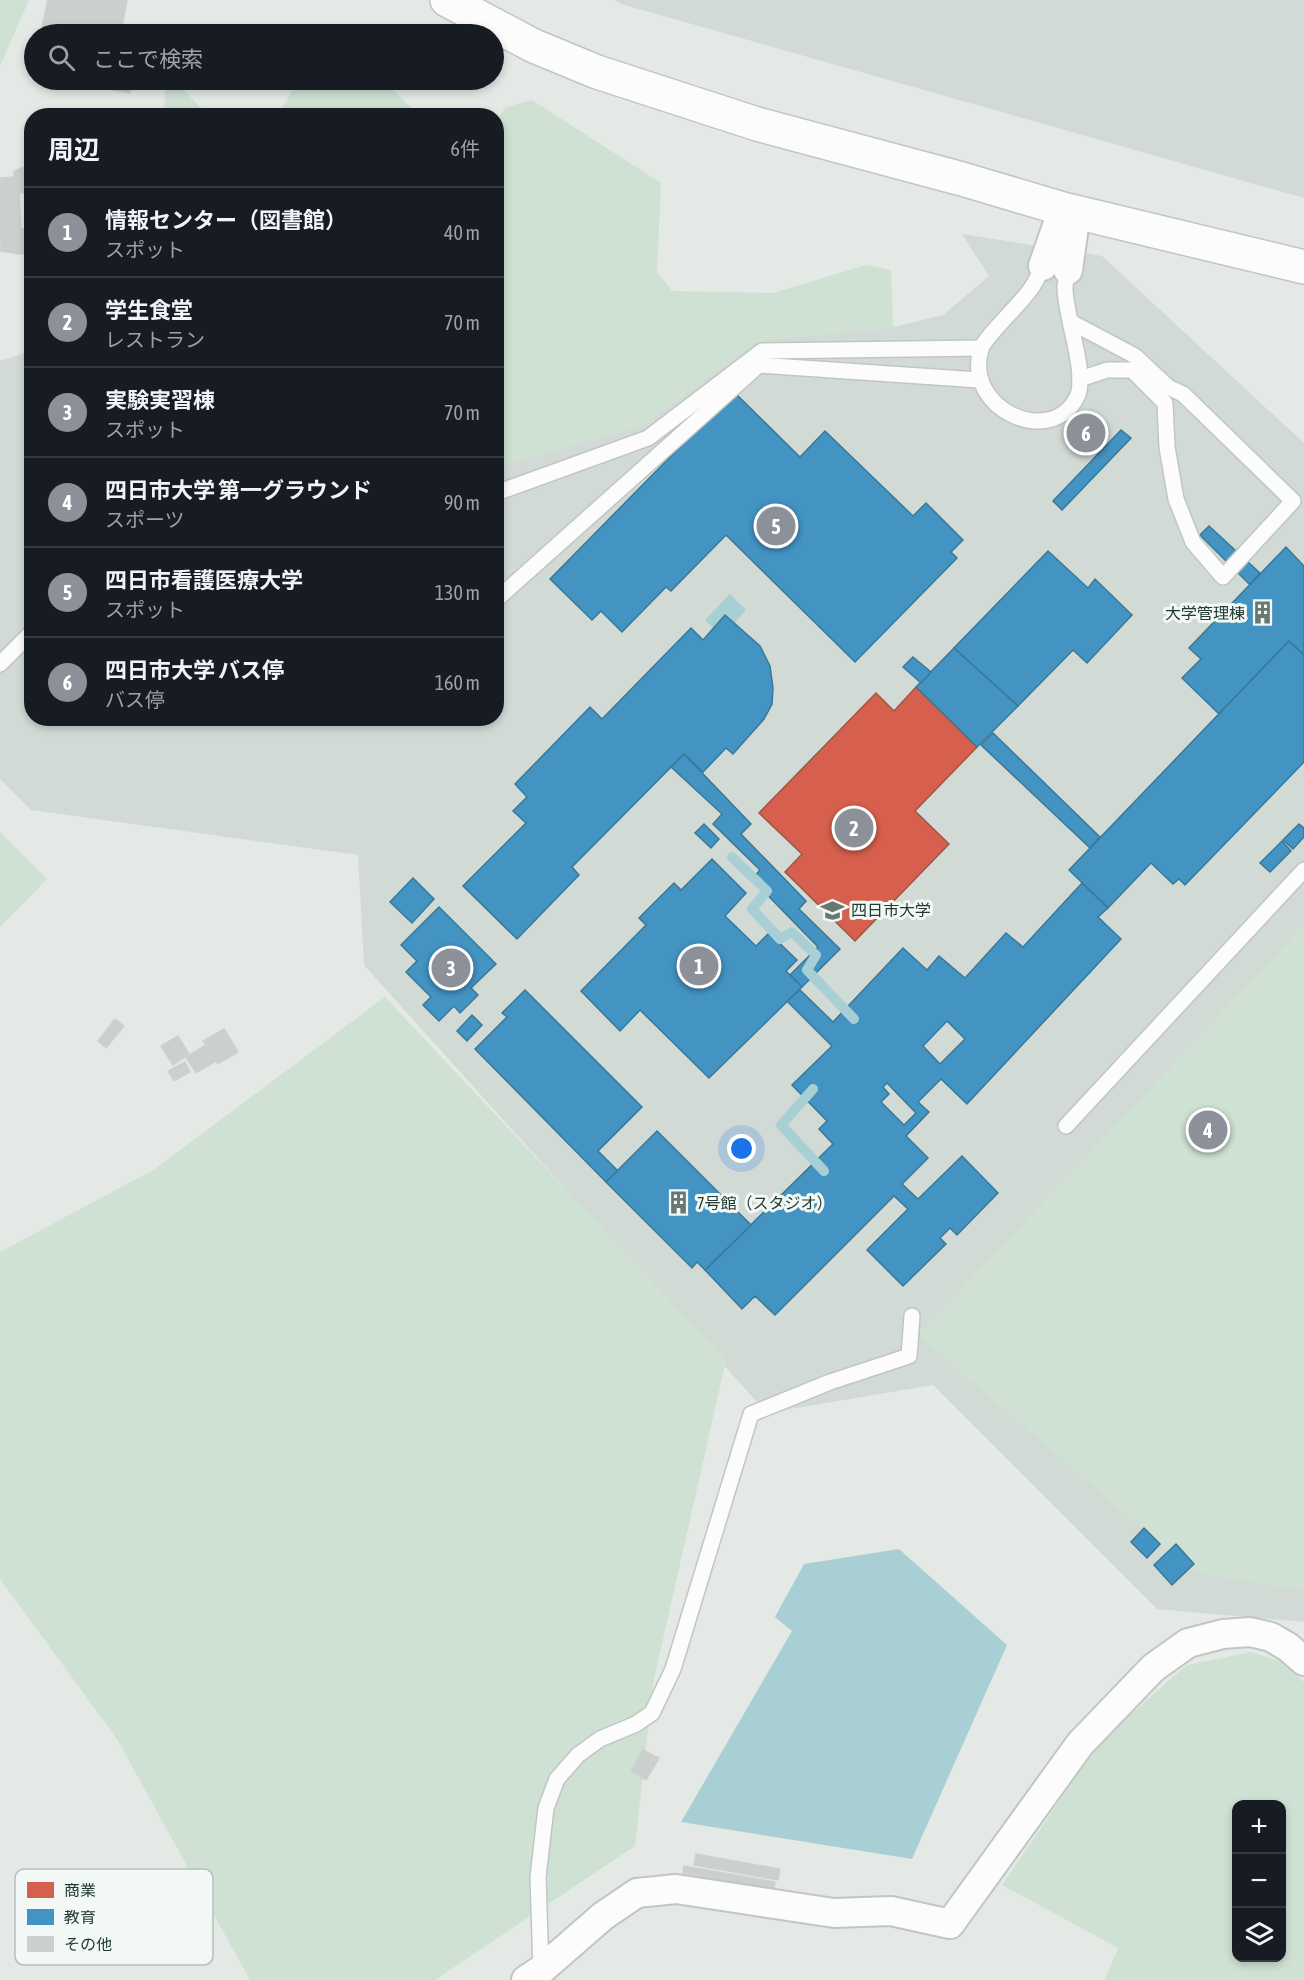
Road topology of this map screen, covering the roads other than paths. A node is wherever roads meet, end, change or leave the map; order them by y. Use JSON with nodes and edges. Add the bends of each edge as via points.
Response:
{"nodes":[{"id":1,"x":447,"y":0,"type":"edge"},
{"id":2,"x":492,"y":24,"type":"edge"},
{"id":3,"x":504,"y":30,"type":"edge"},
{"id":4,"x":1069,"y":210,"type":"junction"},
{"id":5,"x":1304,"y":267,"type":"edge"},
{"id":6,"x":1056,"y":268,"type":"junction"},
{"id":7,"x":1071,"y":322,"type":"junction"},
{"id":8,"x":981,"y":348,"type":"junction"},
{"id":9,"x":1080,"y":379,"type":"junction"},
{"id":10,"x":979,"y":380,"type":"junction"},
{"id":11,"x":504,"y":490,"type":"edge"},
{"id":12,"x":1298,"y":506,"type":"edge"},
{"id":13,"x":504,"y":593,"type":"edge"},
{"id":14,"x":24,"y":640,"type":"edge"},
{"id":15,"x":0,"y":664,"type":"edge"},
{"id":16,"x":1304,"y":870,"type":"edge"},
{"id":17,"x":1066,"y":1126,"type":"dead end"},
{"id":18,"x":912,"y":1316,"type":"dead end"},
{"id":19,"x":1304,"y":1661,"type":"edge"},
{"id":20,"x":533,"y":1975,"type":"edge"}],
"edges":[{"from":1,"to":2,"type":"street"},
{"from":3,"to":4,"type":"street","via":[[597,72],[757,124]]},
{"from":4,"to":5,"type":"street"},
{"from":4,"to":6,"type":"street"},
{"from":6,"to":7,"type":"lane","via":[[1065,289]]},
{"from":6,"to":8,"type":"lane","via":[[1031,289]]},
{"from":7,"to":9,"type":"lane"},
{"from":7,"to":12,"type":"lane","via":[[1135,356],[1168,387],[1183,394]]},
{"from":8,"to":10,"type":"lane"},
{"from":8,"to":11,"type":"lane","via":[[762,351],[648,438]]},
{"from":9,"to":10,"type":"lane","via":[[1078,395],[1067,411],[1038,422],[1023,419],[994,403]]},
{"from":9,"to":12,"type":"lane","via":[[1107,370],[1132,370],[1165,403],[1167,447],[1176,499],[1193,542],[1223,577]]},
{"from":10,"to":13,"type":"lane","via":[[759,364]]},
{"from":14,"to":15,"type":"lane"},
{"from":16,"to":17,"type":"lane"},
{"from":18,"to":20,"type":"lane","via":[[909,1356],[751,1414],[673,1668],[652,1713],[600,1739],[578,1755],[557,1779],[546,1808]]},
{"from":19,"to":20,"type":"street","via":[[1271,1637],[1251,1632],[1188,1643],[1153,1668],[1080,1744],[950,1924],[891,1911],[834,1913],[676,1889],[637,1893]]}]}
